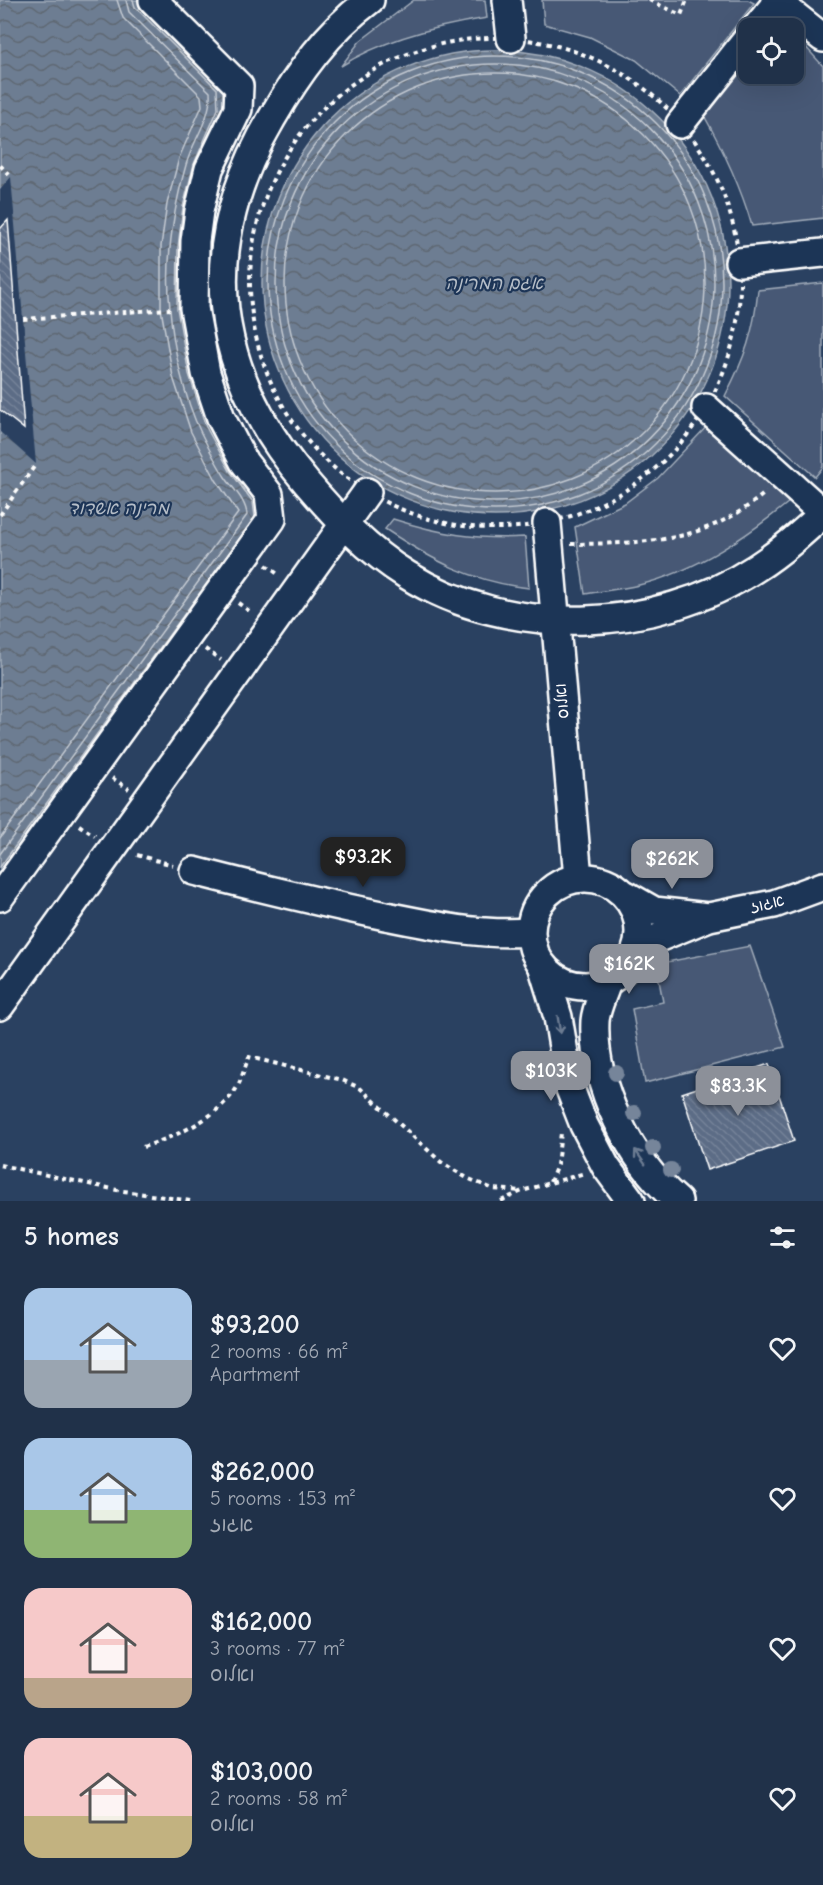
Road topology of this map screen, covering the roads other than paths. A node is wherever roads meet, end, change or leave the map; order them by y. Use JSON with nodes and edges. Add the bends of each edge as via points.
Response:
{"nodes":[{"id":1,"x":153,"y":0,"type":"edge"},
{"id":2,"x":370,"y":0,"type":"edge"},
{"id":3,"x":507,"y":0,"type":"edge"},
{"id":4,"x":777,"y":1,"type":"edge"},
{"id":5,"x":764,"y":18,"type":"edge"},
{"id":6,"x":511,"y":38,"type":"road end"},
{"id":7,"x":823,"y":38,"type":"edge"},
{"id":8,"x":738,"y":51,"type":"edge"},
{"id":9,"x":680,"y":124,"type":"road end"},
{"id":10,"x":823,"y":254,"type":"edge"},
{"id":11,"x":739,"y":262,"type":"road end"},
{"id":12,"x":706,"y":408,"type":"road end"},
{"id":13,"x":367,"y":492,"type":"road end"},
{"id":14,"x":823,"y":513,"type":"edge"},
{"id":15,"x":345,"y":525,"type":"junction"},
{"id":16,"x":548,"y":534,"type":"road end"},
{"id":17,"x":555,"y":621,"type":"junction"},
{"id":18,"x":194,"y":871,"type":"road end"},
{"id":19,"x":578,"y":878,"type":"junction"},
{"id":20,"x":823,"y":886,"type":"edge"},
{"id":21,"x":626,"y":896,"type":"junction"},
{"id":22,"x":0,"y":897,"type":"edge"},
{"id":23,"x":709,"y":917,"type":"junction"},
{"id":24,"x":530,"y":932,"type":"junction"},
{"id":25,"x":634,"y":956,"type":"junction"},
{"id":26,"x":543,"y":968,"type":"junction"},
{"id":27,"x":607,"y":982,"type":"junction"},
{"id":28,"x":0,"y":1006,"type":"edge"},
{"id":29,"x":620,"y":1198,"type":"edge"},
{"id":30,"x":678,"y":1201,"type":"edge"}],
"edges":[{"from":1,"to":22,"type":"street","via":[[239,86],[238,109],[209,169],[199,212],[194,308],[206,373],[221,418],[244,462],[269,494],[272,519]]},
{"from":2,"to":15,"type":"street","via":[[330,34],[303,69],[260,139],[229,217],[224,260],[223,306],[244,387],[279,451]]},
{"from":3,"to":6,"type":"street"},
{"from":4,"to":5,"type":"street"},
{"from":4,"to":7,"type":"street"},
{"from":8,"to":9,"type":"street"},
{"from":10,"to":11,"type":"street"},
{"from":12,"to":14,"type":"street"},
{"from":13,"to":15,"type":"street"},
{"from":14,"to":17,"type":"street","via":[[755,570],[714,590],[671,606],[628,615]]},
{"from":15,"to":17,"type":"street","via":[[408,576],[447,595],[495,611]]},
{"from":15,"to":28,"type":"street"},
{"from":16,"to":17,"type":"street","name":"ואלוס"},
{"from":17,"to":19,"type":"street","name":"ואלוס"},
{"from":18,"to":24,"type":"street","via":[[299,898],[442,927],[508,934]]},
{"from":19,"to":21,"type":"street","via":[[595,878]]},
{"from":19,"to":24,"type":"street","via":[[553,887],[543,896],[531,919]]},
{"from":20,"to":23,"type":"street","name":"אגוז","via":[[774,904]]},
{"from":21,"to":23,"type":"street","name":"אגוז","via":[[654,911]]},
{"from":21,"to":25,"type":"street","via":[[639,924]]},
{"from":23,"to":25,"type":"street","name":"אגוז","via":[[658,938]]},
{"from":24,"to":26,"type":"street"},
{"from":25,"to":27,"type":"street","via":[[627,967]]},
{"from":26,"to":27,"type":"street","via":[[557,980],[573,986]]},
{"from":26,"to":29,"type":"street","one_way":true,"via":[[558,1017],[570,1089]]},
{"from":30,"to":27,"type":"street","one_way":true,"via":[[629,1141],[603,1080],[595,1022]]}]}
